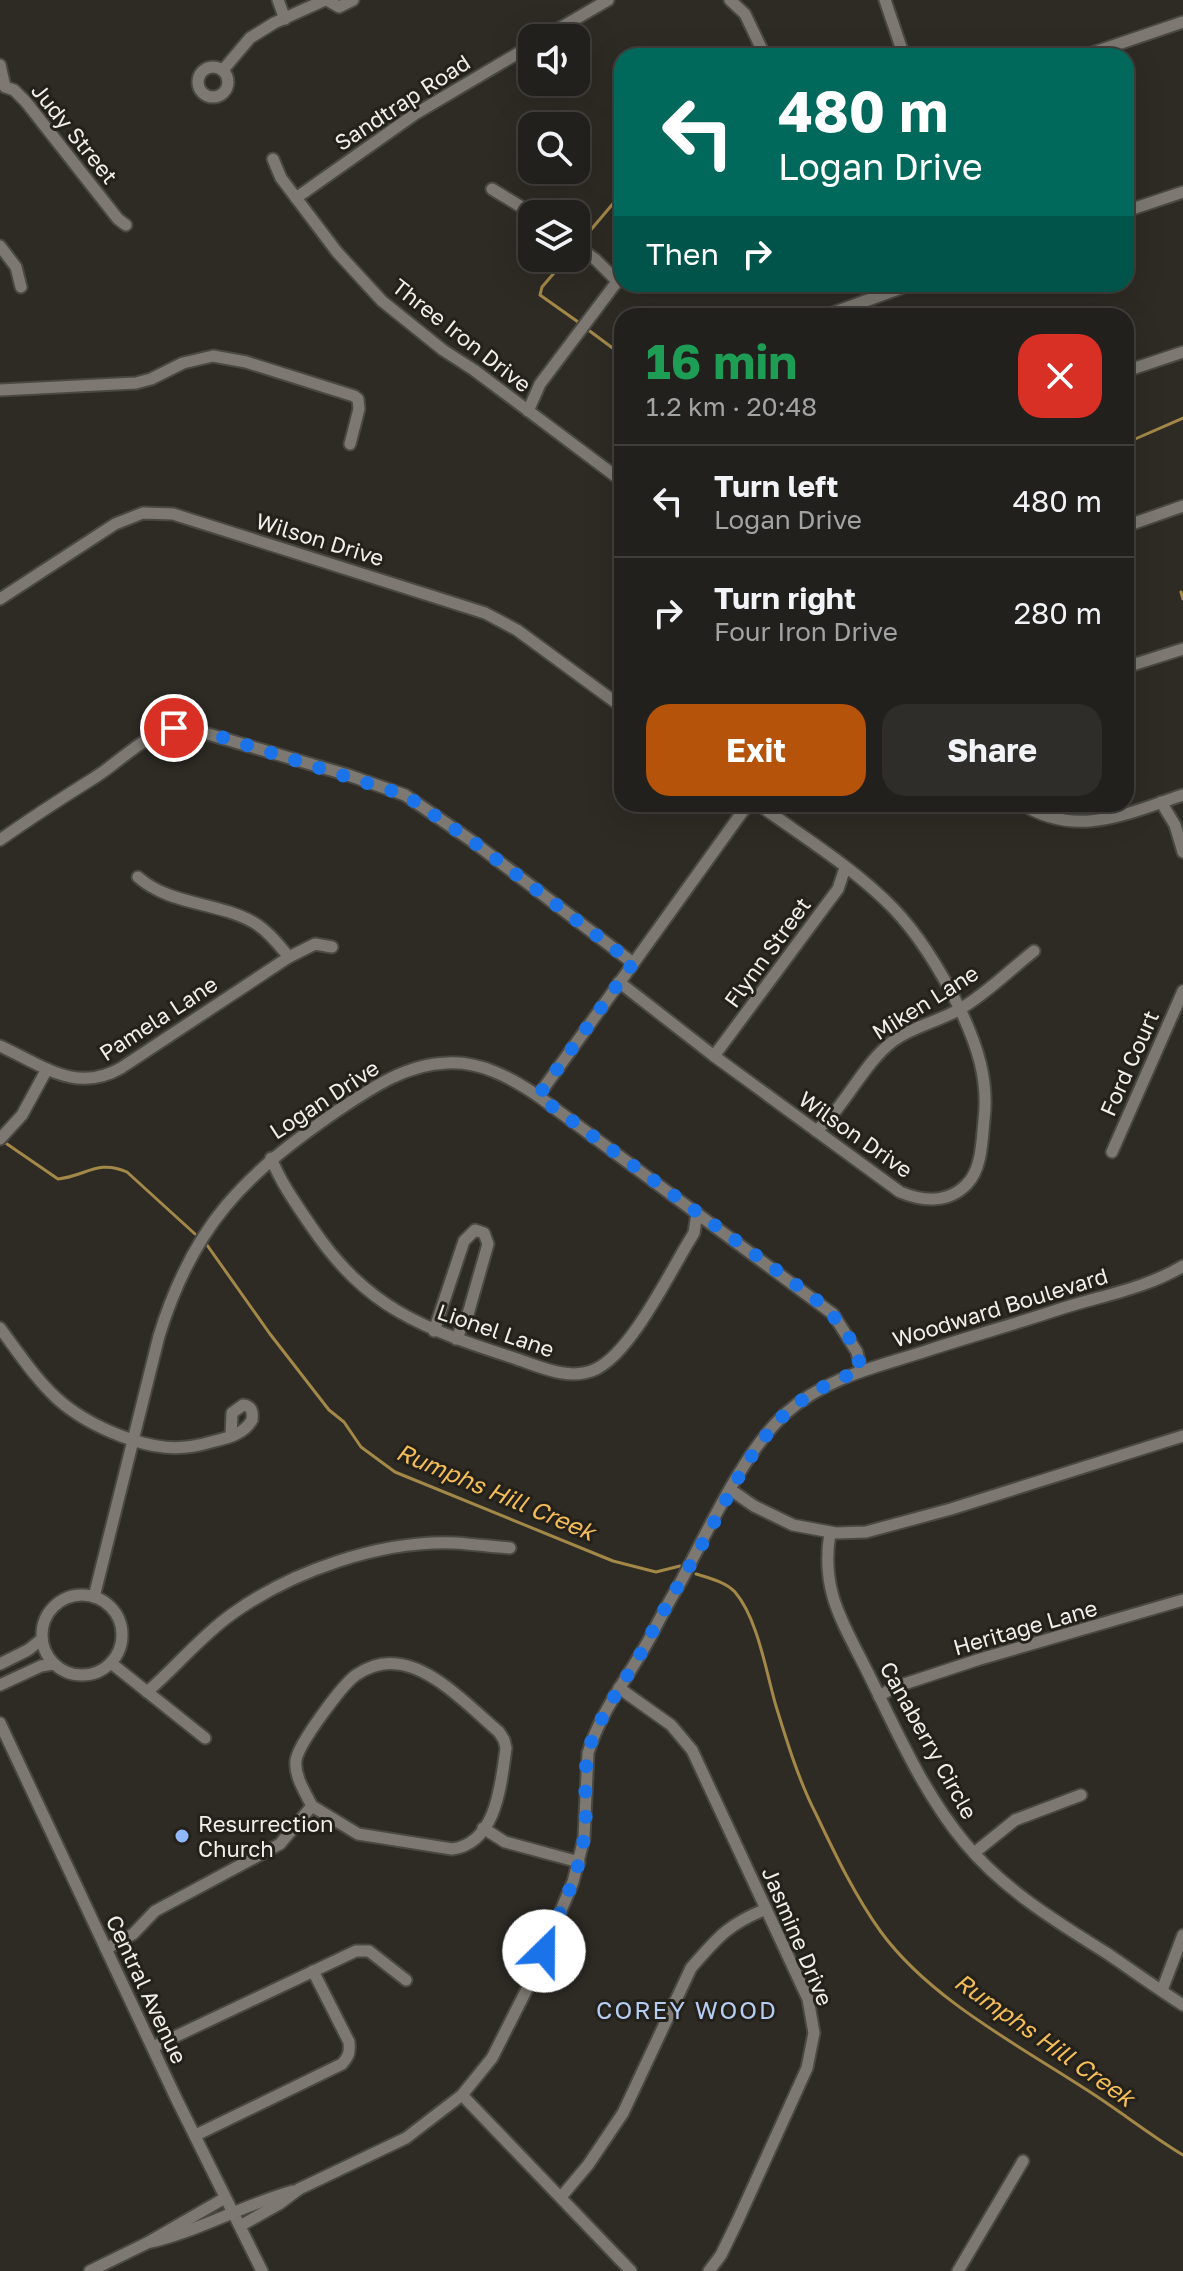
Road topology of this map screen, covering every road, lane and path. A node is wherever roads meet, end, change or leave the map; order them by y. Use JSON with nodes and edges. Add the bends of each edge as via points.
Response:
{"nodes":[{"id":1,"x":278,"y":0,"type":"edge"},
{"id":2,"x":326,"y":0,"type":"edge"},
{"id":3,"x":353,"y":0,"type":"edge"},
{"id":4,"x":608,"y":0,"type":"edge"},
{"id":5,"x":730,"y":0,"type":"edge"},
{"id":6,"x":885,"y":0,"type":"edge"},
{"id":7,"x":285,"y":19,"type":"junction"},
{"id":8,"x":1183,"y":22,"type":"edge"},
{"id":9,"x":567,"y":24,"type":"edge"},
{"id":10,"x":761,"y":48,"type":"edge"},
{"id":11,"x":901,"y":48,"type":"edge"},
{"id":12,"x":1107,"y":48,"type":"edge"},
{"id":13,"x":518,"y":53,"type":"edge"},
{"id":14,"x":0,"y":65,"type":"edge"},
{"id":15,"x":223,"y":70,"type":"dead end"},
{"id":16,"x":3,"y":88,"type":"edge"},
{"id":17,"x":273,"y":159,"type":"dead end"},
{"id":18,"x":492,"y":189,"type":"dead end"},
{"id":19,"x":1183,"y":192,"type":"edge"},
{"id":20,"x":296,"y":198,"type":"junction"},
{"id":21,"x":518,"y":205,"type":"edge"},
{"id":22,"x":1134,"y":208,"type":"edge"},
{"id":23,"x":126,"y":225,"type":"dead end"},
{"id":24,"x":0,"y":246,"type":"edge"},
{"id":25,"x":590,"y":256,"type":"edge"},
{"id":26,"x":614,"y":273,"type":"edge"},
{"id":27,"x":614,"y":286,"type":"edge"},
{"id":28,"x":21,"y":287,"type":"dead end"},
{"id":29,"x":890,"y":292,"type":"edge"},
{"id":30,"x":846,"y":308,"type":"edge"},
{"id":31,"x":1183,"y":352,"type":"edge"},
{"id":32,"x":1134,"y":368,"type":"edge"},
{"id":33,"x":0,"y":390,"type":"edge"},
{"id":34,"x":528,"y":411,"type":"junction"},
{"id":35,"x":350,"y":444,"type":"dead end"},
{"id":36,"x":614,"y":475,"type":"edge"},
{"id":37,"x":1183,"y":506,"type":"edge"},
{"id":38,"x":1134,"y":523,"type":"edge"},
{"id":39,"x":0,"y":599,"type":"edge"},
{"id":40,"x":1183,"y":649,"type":"edge"},
{"id":41,"x":1134,"y":664,"type":"edge"},
{"id":42,"x":614,"y":701,"type":"edge"},
{"id":43,"x":1183,"y":795,"type":"edge"},
{"id":44,"x":1161,"y":802,"type":"junction"},
{"id":45,"x":1134,"y":810,"type":"edge"},
{"id":46,"x":742,"y":812,"type":"edge"},
{"id":47,"x":769,"y":812,"type":"edge"},
{"id":48,"x":1039,"y":812,"type":"edge"},
{"id":49,"x":1128,"y":812,"type":"edge"},
{"id":50,"x":0,"y":840,"type":"edge"},
{"id":51,"x":1183,"y":852,"type":"edge"},
{"id":52,"x":845,"y":868,"type":"junction"},
{"id":53,"x":138,"y":877,"type":"dead end"},
{"id":54,"x":332,"y":947,"type":"dead end"},
{"id":55,"x":1034,"y":951,"type":"dead end"},
{"id":56,"x":289,"y":957,"type":"junction"},
{"id":57,"x":633,"y":963,"type":"junction"},
{"id":58,"x":619,"y":982,"type":"junction"},
{"id":59,"x":1183,"y":991,"type":"edge"},
{"id":60,"x":960,"y":1010,"type":"junction"},
{"id":61,"x":0,"y":1046,"type":"edge"},
{"id":62,"x":714,"y":1056,"type":"junction"},
{"id":63,"x":47,"y":1069,"type":"junction"},
{"id":64,"x":538,"y":1096,"type":"junction"},
{"id":65,"x":816,"y":1131,"type":"junction"},
{"id":66,"x":0,"y":1139,"type":"edge"},
{"id":67,"x":1112,"y":1152,"type":"dead end"},
{"id":68,"x":271,"y":1158,"type":"junction"},
{"id":69,"x":697,"y":1213,"type":"junction"},
{"id":70,"x":1183,"y":1266,"type":"edge"},
{"id":71,"x":0,"y":1328,"type":"edge"},
{"id":72,"x":434,"y":1331,"type":"junction"},
{"id":73,"x":456,"y":1339,"type":"junction"},
{"id":74,"x":861,"y":1370,"type":"junction"},
{"id":75,"x":231,"y":1436,"type":"dead end"},
{"id":76,"x":1183,"y":1436,"type":"edge"},
{"id":77,"x":132,"y":1441,"type":"junction"},
{"id":78,"x":731,"y":1490,"type":"junction"},
{"id":79,"x":830,"y":1533,"type":"junction"},
{"id":80,"x":510,"y":1548,"type":"dead end"},
{"id":81,"x":94,"y":1597,"type":"junction"},
{"id":82,"x":1183,"y":1600,"type":"edge"},
{"id":83,"x":42,"y":1639,"type":"junction"},
{"id":84,"x":111,"y":1663,"type":"junction"},
{"id":85,"x":0,"y":1664,"type":"edge"},
{"id":86,"x":53,"y":1664,"type":"junction"},
{"id":87,"x":0,"y":1685,"type":"edge"},
{"id":88,"x":619,"y":1688,"type":"junction"},
{"id":89,"x":147,"y":1692,"type":"junction"},
{"id":90,"x":879,"y":1696,"type":"junction"},
{"id":91,"x":0,"y":1723,"type":"edge"},
{"id":92,"x":205,"y":1738,"type":"dead end"},
{"id":93,"x":1081,"y":1795,"type":"dead end"},
{"id":94,"x":312,"y":1806,"type":"junction"},
{"id":95,"x":483,"y":1828,"type":"junction"},
{"id":96,"x":974,"y":1853,"type":"junction"},
{"id":97,"x":579,"y":1862,"type":"junction"},
{"id":98,"x":766,"y":1909,"type":"junction"},
{"id":99,"x":1183,"y":1935,"type":"edge"},
{"id":100,"x":106,"y":1949,"type":"junction"},
{"id":101,"x":313,"y":1971,"type":"junction"},
{"id":102,"x":406,"y":1980,"type":"dead end"},
{"id":103,"x":1162,"y":1990,"type":"junction"},
{"id":104,"x":1183,"y":2005,"type":"edge"},
{"id":105,"x":153,"y":2047,"type":"junction"},
{"id":106,"x":462,"y":2095,"type":"junction"},
{"id":107,"x":196,"y":2135,"type":"junction"},
{"id":108,"x":1023,"y":2161,"type":"dead end"},
{"id":109,"x":299,"y":2189,"type":"junction"},
{"id":110,"x":561,"y":2197,"type":"junction"},
{"id":111,"x":225,"y":2198,"type":"junction"},
{"id":112,"x":232,"y":2212,"type":"junction"},
{"id":113,"x":240,"y":2226,"type":"junction"},
{"id":114,"x":147,"y":2243,"type":"junction"},
{"id":115,"x":90,"y":2271,"type":"edge"},
{"id":116,"x":262,"y":2271,"type":"edge"},
{"id":117,"x":631,"y":2271,"type":"edge"},
{"id":118,"x":709,"y":2271,"type":"edge"},
{"id":119,"x":958,"y":2271,"type":"edge"}],
"edges":[{"from":1,"to":7,"type":"street"},
{"from":2,"to":3,"type":"street","via":[[339,7]]},
{"from":2,"to":7,"type":"street"},
{"from":4,"to":9,"type":"street"},
{"from":5,"to":10,"type":"street","via":[[749,21]]},
{"from":6,"to":11,"type":"street"},
{"from":7,"to":15,"type":"street","via":[[250,38]]},
{"from":8,"to":12,"type":"street"},
{"from":13,"to":20,"type":"street","name":"Sandtrap Road","via":[[415,114]]},
{"from":14,"to":16,"type":"street","name":"Judy Street"},
{"from":16,"to":23,"type":"street","name":"Judy Street","via":[[14,90],[26,102]]},
{"from":17,"to":20,"type":"street","name":"Three Iron Drive"},
{"from":18,"to":21,"type":"street"},
{"from":19,"to":22,"type":"street"},
{"from":20,"to":34,"type":"street","name":"Three Iron Drive","via":[[382,301]]},
{"from":24,"to":28,"type":"street","via":[[16,267]]},
{"from":25,"to":26,"type":"street"},
{"from":27,"to":34,"type":"street","via":[[540,384]]},
{"from":29,"to":30,"type":"street"},
{"from":31,"to":32,"type":"street"},
{"from":33,"to":35,"type":"street","via":[[136,383],[199,357],[225,358],[354,396],[359,409]]},
{"from":34,"to":36,"type":"street","name":"Three Iron Drive"},
{"from":37,"to":38,"type":"street"},
{"from":39,"to":42,"type":"street","name":"Wilson Drive","via":[[115,524],[143,513],[173,514],[485,613],[517,630]]},
{"from":40,"to":41,"type":"street"},
{"from":43,"to":44,"type":"street"},
{"from":44,"to":45,"type":"street"},
{"from":44,"to":51,"type":"street"},
{"from":46,"to":57,"type":"street"},
{"from":47,"to":52,"type":"street","name":"Wilson Drive"},
{"from":48,"to":49,"type":"street","via":[[1096,822]]},
{"from":50,"to":57,"type":"street","via":[[145,741],[163,730],[184,727],[405,795]]},
{"from":52,"to":60,"type":"street","name":"Wilson Drive","via":[[910,928]]},
{"from":52,"to":62,"type":"street","name":"Flynn Street","via":[[838,889]]},
{"from":53,"to":56,"type":"street","via":[[156,890],[254,923]]},
{"from":54,"to":56,"type":"street","name":"Pamela Lane","via":[[315,944]]},
{"from":55,"to":60,"type":"street","name":"Miken Lane"},
{"from":56,"to":63,"type":"street","name":"Pamela Lane","via":[[113,1073],[85,1080]]},
{"from":57,"to":58,"type":"street"},
{"from":58,"to":62,"type":"street","name":"Wilson Drive"},
{"from":58,"to":64,"type":"street"},
{"from":59,"to":67,"type":"street","name":"Ford Court"},
{"from":60,"to":65,"type":"street","name":"Miken Lane","via":[[895,1040]]},
{"from":60,"to":65,"type":"street","name":"Wilson Drive","via":[[981,1060],[986,1109],[975,1173],[956,1194],[928,1200],[900,1192]]},
{"from":61,"to":63,"type":"street","name":"Pamela Lane"},
{"from":62,"to":65,"type":"street","name":"Wilson Drive"},
{"from":63,"to":66,"type":"street","via":[[22,1115]]},
{"from":64,"to":68,"type":"street","name":"Logan Drive","via":[[481,1067],[422,1066],[375,1086]]},
{"from":64,"to":69,"type":"street","name":"Logan Drive"},
{"from":68,"to":72,"type":"street","name":"Lionel Lane","via":[[320,1240],[345,1270],[395,1312]]},
{"from":68,"to":77,"type":"street","name":"Logan Drive","via":[[225,1206],[182,1273],[159,1336]]},
{"from":69,"to":73,"type":"street","name":"Lionel Lane","via":[[694,1233],[627,1340],[592,1372],[544,1369]]},
{"from":69,"to":74,"type":"street","name":"Logan Drive","via":[[833,1314],[857,1352]]},
{"from":70,"to":74,"type":"street","name":"Woodward Boulevard","via":[[1115,1293]]},
{"from":71,"to":77,"type":"street","via":[[61,1404]]},
{"from":72,"to":73,"type":"street","name":"Lionel Lane"},
{"from":72,"to":73,"type":"street","via":[[464,1241],[475,1230],[484,1233],[488,1244]]},
{"from":74,"to":78,"type":"street","name":"Woodward Boulevard","via":[[784,1414]]},
{"from":75,"to":77,"type":"street","via":[[174,1449]]},
{"from":76,"to":79,"type":"street","via":[[890,1528]]},
{"from":77,"to":81,"type":"street","name":"Logan Drive"},
{"from":78,"to":79,"type":"street","via":[[777,1519]]},
{"from":78,"to":88,"type":"street","name":"Woodward Boulevard"},
{"from":79,"to":90,"type":"street","name":"Canaberry Circle","via":[[831,1594]]},
{"from":80,"to":89,"type":"street","via":[[409,1545],[326,1567],[233,1613]]},
{"from":81,"to":83,"type":"street","via":[[78,1595],[58,1603],[45,1618]]},
{"from":81,"to":84,"type":"street","via":[[120,1622],[121,1644]]},
{"from":82,"to":90,"type":"street","name":"Heritage Lane","via":[[980,1659]]},
{"from":83,"to":85,"type":"street"},
{"from":83,"to":86,"type":"street"},
{"from":84,"to":86,"type":"street","via":[[87,1675]]},
{"from":84,"to":89,"type":"street"},
{"from":86,"to":87,"type":"street"},
{"from":88,"to":97,"type":"street","name":"Woodward Boulevard","via":[[588,1753]]},
{"from":88,"to":98,"type":"street","name":"Jasmine Drive","via":[[686,1740]]},
{"from":89,"to":92,"type":"street"},
{"from":90,"to":96,"type":"street","name":"Canaberry Circle","via":[[939,1809]]},
{"from":91,"to":100,"type":"street","name":"Central Avenue"},
{"from":93,"to":96,"type":"street","via":[[1015,1820]]},
{"from":94,"to":95,"type":"street","via":[[358,1834],[452,1849],[462,1848]]},
{"from":94,"to":95,"type":"street","via":[[296,1771],[307,1735],[357,1674],[396,1663],[429,1676],[504,1740],[498,1801]]},
{"from":94,"to":100,"type":"street","via":[[280,1844],[155,1911],[133,1934]]},
{"from":95,"to":97,"type":"street","via":[[505,1842]]},
{"from":96,"to":103,"type":"street","name":"Canaberry Circle","via":[[1028,1901]]},
{"from":97,"to":106,"type":"street","name":"Woodward Boulevard","via":[[507,2033]]},
{"from":98,"to":110,"type":"street","via":[[725,1930],[703,1950],[623,2113]]},
{"from":98,"to":118,"type":"street","name":"Jasmine Drive","via":[[808,1999],[813,2045],[797,2092],[727,2244]]},
{"from":99,"to":103,"type":"street"},
{"from":100,"to":105,"type":"street","name":"Central Avenue"},
{"from":101,"to":102,"type":"street","via":[[363,1950]]},
{"from":101,"to":105,"type":"street"},
{"from":101,"to":107,"type":"street","via":[[350,2054],[342,2064]]},
{"from":103,"to":104,"type":"street","name":"Canaberry Circle"},
{"from":105,"to":107,"type":"street","name":"Central Avenue"},
{"from":106,"to":109,"type":"street","name":"Woodward Boulevard","via":[[406,2138]]},
{"from":106,"to":110,"type":"street"},
{"from":107,"to":111,"type":"street","name":"Central Avenue"},
{"from":108,"to":119,"type":"street"},
{"from":109,"to":112,"type":"street","name":"Woodward Boulevard"},
{"from":109,"to":113,"type":"street","name":"Woodward Boulevard"},
{"from":110,"to":117,"type":"street"},
{"from":111,"to":112,"type":"street","name":"Central Avenue"},
{"from":111,"to":114,"type":"street"},
{"from":112,"to":113,"type":"street","name":"Central Avenue"},
{"from":112,"to":114,"type":"street","name":"Woodward Boulevard"},
{"from":113,"to":116,"type":"street","name":"Central Avenue"},
{"from":114,"to":115,"type":"street"}]}
